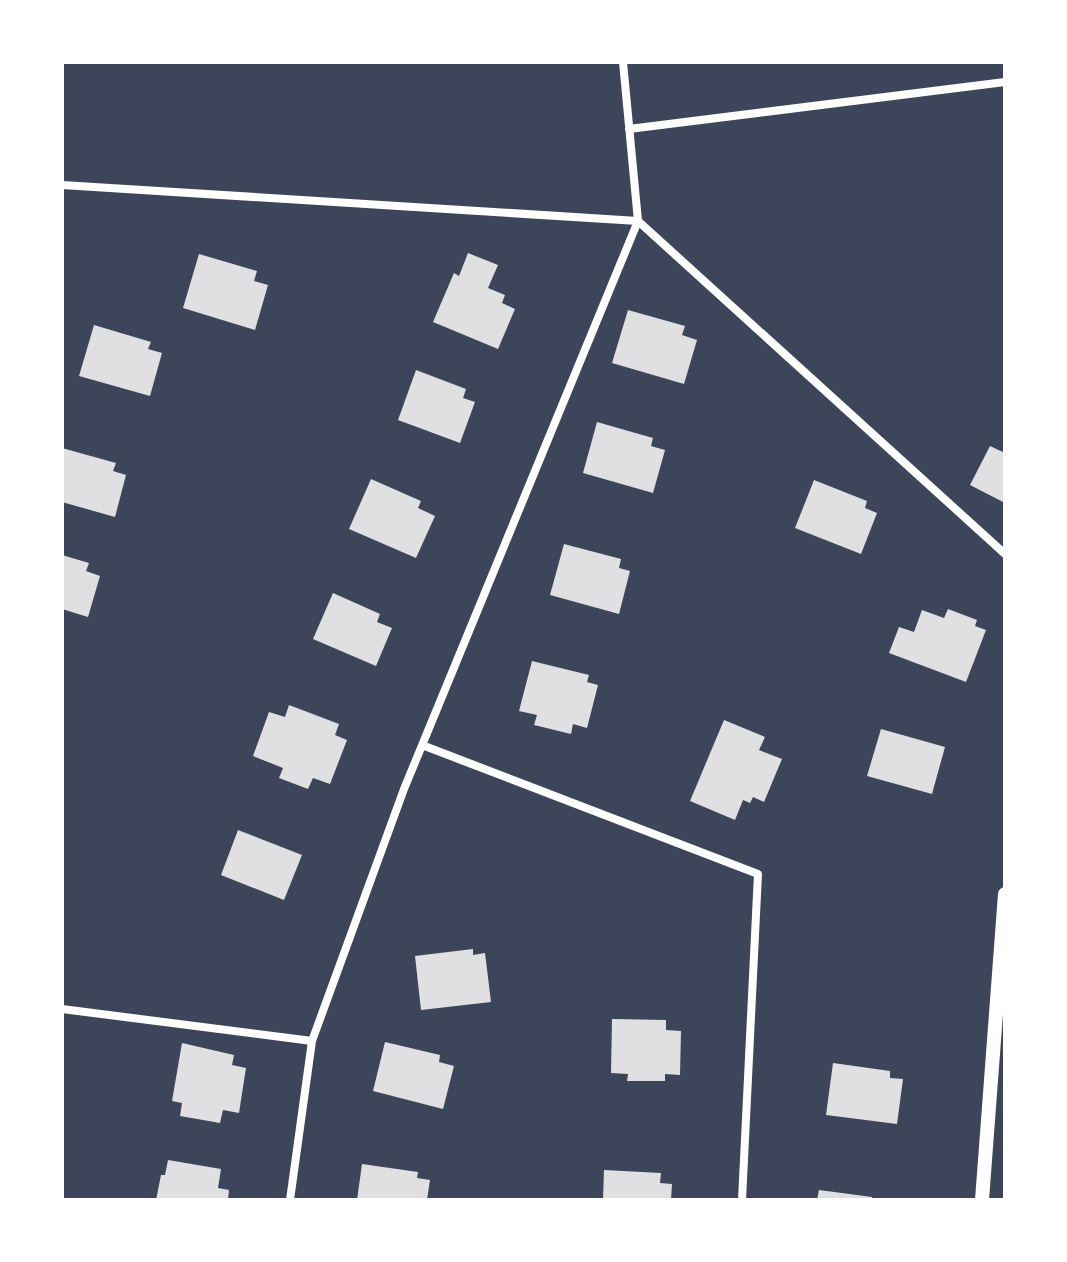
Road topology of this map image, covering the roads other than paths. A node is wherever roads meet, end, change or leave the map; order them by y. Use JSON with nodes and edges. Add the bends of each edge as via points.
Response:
{"nodes":[{"id":1,"x":623,"y":62,"type":"edge"},
{"id":2,"x":1005,"y":82,"type":"edge"},
{"id":3,"x":629,"y":129,"type":"junction"},
{"id":4,"x":62,"y":185,"type":"edge"},
{"id":5,"x":638,"y":221,"type":"junction"},
{"id":6,"x":1005,"y":554,"type":"edge"},
{"id":7,"x":422,"y":745,"type":"junction"},
{"id":8,"x":1005,"y":894,"type":"edge"},
{"id":9,"x":62,"y":1009,"type":"edge"},
{"id":10,"x":312,"y":1041,"type":"junction"},
{"id":11,"x":290,"y":1200,"type":"edge"},
{"id":12,"x":742,"y":1200,"type":"edge"},
{"id":13,"x":982,"y":1200,"type":"edge"}],
"edges":[{"from":1,"to":3,"type":"street"},
{"from":2,"to":3,"type":"street"},
{"from":3,"to":5,"type":"street"},
{"from":4,"to":5,"type":"street"},
{"from":5,"to":6,"type":"street"},
{"from":5,"to":7,"type":"street"},
{"from":7,"to":10,"type":"street"},
{"from":7,"to":12,"type":"street","via":[[758,874]]},
{"from":8,"to":13,"type":"street"},
{"from":9,"to":10,"type":"street"},
{"from":10,"to":11,"type":"street"}]}
